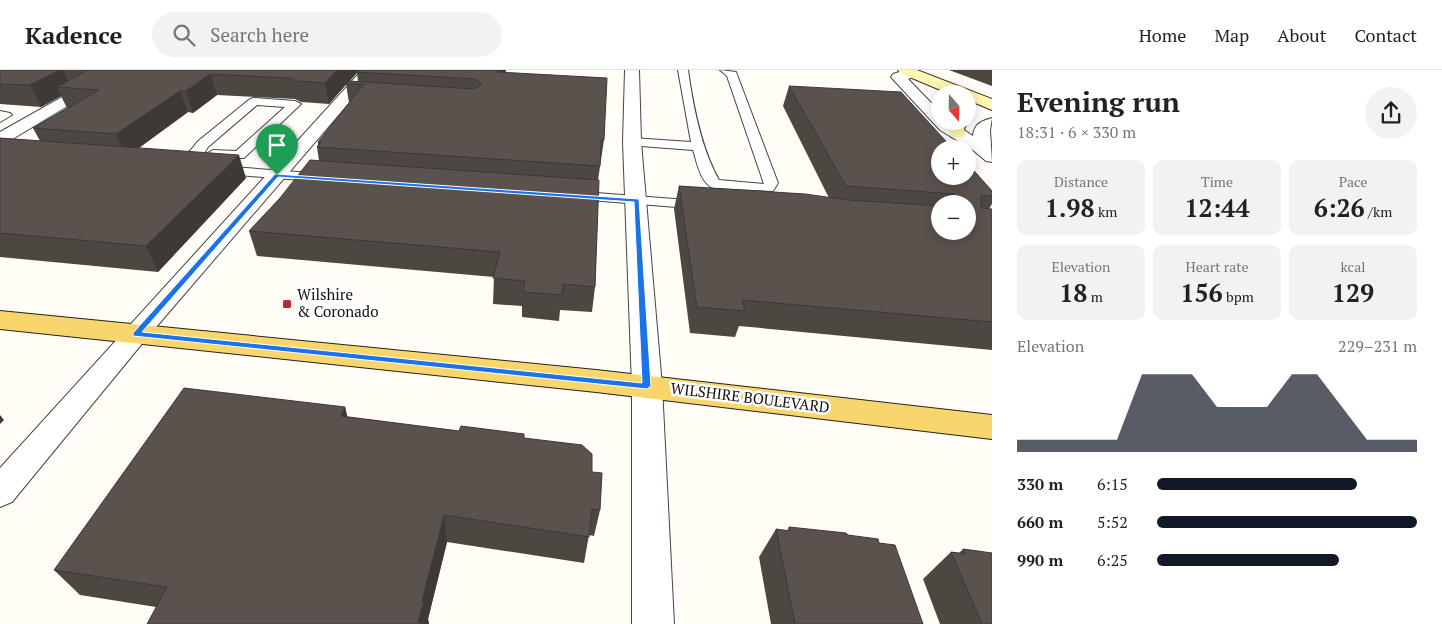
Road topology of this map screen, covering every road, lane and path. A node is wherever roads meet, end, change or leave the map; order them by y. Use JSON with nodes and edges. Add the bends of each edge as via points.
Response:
{"nodes":[{"id":1,"x":120,"y":70,"type":"edge"},
{"id":2,"x":370,"y":70,"type":"edge"},
{"id":3,"x":632,"y":70,"type":"edge"},
{"id":4,"x":683,"y":70,"type":"edge"},
{"id":5,"x":725,"y":70,"type":"edge"},
{"id":6,"x":908,"y":71,"type":"edge"},
{"id":7,"x":70,"y":84,"type":"edge"},
{"id":8,"x":943,"y":85,"type":"edge"},
{"id":9,"x":92,"y":86,"type":"junction"},
{"id":10,"x":976,"y":98,"type":"edge"},
{"id":11,"x":992,"y":105,"type":"edge"},
{"id":12,"x":992,"y":110,"type":"edge"},
{"id":13,"x":931,"y":112,"type":"edge"},
{"id":14,"x":976,"y":112,"type":"edge"},
{"id":15,"x":992,"y":123,"type":"edge"},
{"id":16,"x":961,"y":130,"type":"edge"},
{"id":17,"x":0,"y":139,"type":"edge"},
{"id":18,"x":632,"y":142,"type":"junction"},
{"id":19,"x":699,"y":146,"type":"junction"},
{"id":20,"x":987,"y":152,"type":"edge"},
{"id":21,"x":198,"y":153,"type":"junction"},
{"id":22,"x":277,"y":175,"type":"junction"},
{"id":23,"x":335,"y":179,"type":"edge"},
{"id":24,"x":559,"y":195,"type":"edge"},
{"id":25,"x":636,"y":200,"type":"junction"},
{"id":26,"x":720,"y":206,"type":"edge"},
{"id":27,"x":0,"y":320,"type":"edge"},
{"id":28,"x":136,"y":334,"type":"junction"},
{"id":29,"x":647,"y":386,"type":"junction"},
{"id":30,"x":992,"y":427,"type":"edge"},
{"id":31,"x":0,"y":492,"type":"edge"},
{"id":32,"x":654,"y":624,"type":"edge"}],
"edges":[{"from":1,"to":9,"type":"street"},
{"from":2,"to":22,"type":"street","via":[[355,98]]},
{"from":3,"to":18,"type":"street"},
{"from":4,"to":19,"type":"lane"},
{"from":5,"to":19,"type":"lane","via":[[732,74],[771,183],[768,188],[716,185],[711,181]]},
{"from":6,"to":8,"type":"main road"},
{"from":6,"to":13,"type":"street","via":[[898,77]]},
{"from":7,"to":9,"type":"lane"},
{"from":9,"to":17,"type":"street"},
{"from":10,"to":11,"type":"main road"},
{"from":12,"to":14,"type":"main road"},
{"from":15,"to":20,"type":"street","via":[[982,128]]},
{"from":16,"to":20,"type":"street"},
{"from":18,"to":19,"type":"lane"},
{"from":18,"to":25,"type":"street"},
{"from":21,"to":21,"type":"lane","via":[[202,144],[254,101],[295,104],[239,155]]},
{"from":21,"to":22,"type":"lane","via":[[176,167]]},
{"from":22,"to":23,"type":"lane"},
{"from":22,"to":28,"type":"street"},
{"from":24,"to":25,"type":"lane"},
{"from":25,"to":26,"type":"lane"},
{"from":25,"to":29,"type":"street"},
{"from":27,"to":28,"type":"main road","name":"WILSHIRE BOULEVARD"},
{"from":28,"to":29,"type":"main road","name":"WILSHIRE BOULEVARD"},
{"from":28,"to":31,"type":"street"},
{"from":29,"to":30,"type":"main road","name":"WILSHIRE BOULEVARD"},
{"from":29,"to":32,"type":"street"}]}
